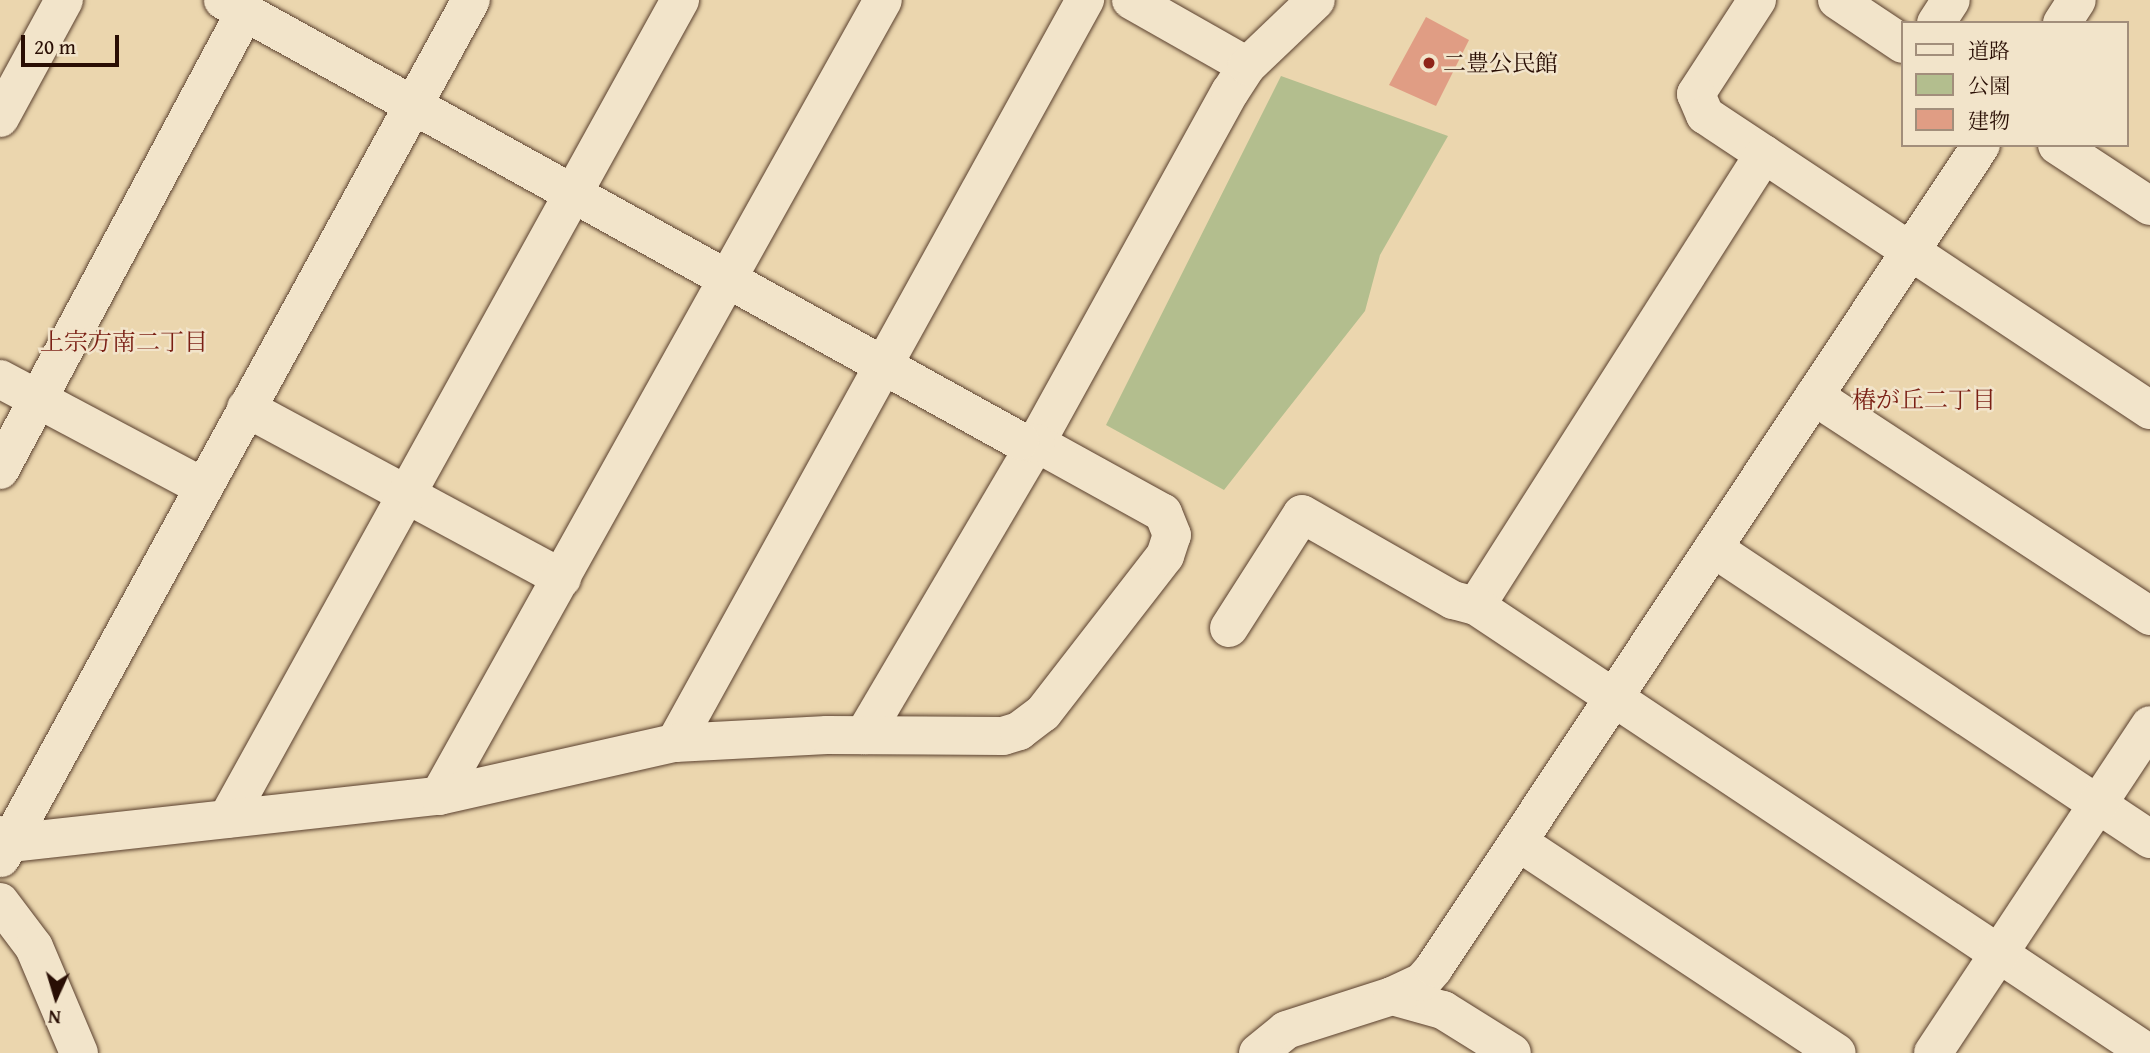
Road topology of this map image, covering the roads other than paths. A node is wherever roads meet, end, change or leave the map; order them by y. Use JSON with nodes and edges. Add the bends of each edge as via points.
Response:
{"nodes":[{"id":1,"x":64,"y":0,"type":"edge"},
{"id":2,"x":471,"y":0,"type":"edge"},
{"id":3,"x":680,"y":0,"type":"edge"},
{"id":4,"x":1085,"y":0,"type":"edge"},
{"id":5,"x":1131,"y":0,"type":"edge"},
{"id":6,"x":1316,"y":0,"type":"edge"},
{"id":7,"x":1757,"y":0,"type":"edge"},
{"id":8,"x":1837,"y":0,"type":"edge"},
{"id":9,"x":1951,"y":0,"type":"edge"},
{"id":10,"x":2077,"y":0,"type":"edge"},
{"id":11,"x":872,"y":4,"type":"edge"},
{"id":12,"x":251,"y":9,"type":"edge"},
{"id":13,"x":1937,"y":21,"type":"edge"},
{"id":14,"x":2063,"y":21,"type":"edge"},
{"id":15,"x":1902,"y":43,"type":"edge"},
{"id":16,"x":1247,"y":66,"type":"junction"},
{"id":17,"x":412,"y":104,"type":"junction"},
{"id":18,"x":0,"y":118,"type":"edge"},
{"id":19,"x":1980,"y":147,"type":"edge"},
{"id":20,"x":2060,"y":147,"type":"edge"},
{"id":21,"x":1764,"y":154,"type":"junction"},
{"id":22,"x":574,"y":193,"type":"junction"},
{"id":23,"x":2150,"y":206,"type":"edge"},
{"id":24,"x":1910,"y":251,"type":"junction"},
{"id":25,"x":728,"y":278,"type":"junction"},
{"id":26,"x":884,"y":363,"type":"junction"},
{"id":27,"x":0,"y":379,"type":"edge"},
{"id":28,"x":1814,"y":396,"type":"junction"},
{"id":29,"x":38,"y":399,"type":"junction"},
{"id":30,"x":246,"y":408,"type":"junction"},
{"id":31,"x":2150,"y":410,"type":"edge"},
{"id":32,"x":1036,"y":443,"type":"junction"},
{"id":33,"x":0,"y":470,"type":"edge"},
{"id":34,"x":204,"y":487,"type":"junction"},
{"id":35,"x":407,"y":494,"type":"junction"},
{"id":36,"x":1713,"y":548,"type":"junction"},
{"id":37,"x":562,"y":578,"type":"junction"},
{"id":38,"x":1476,"y":606,"type":"junction"},
{"id":39,"x":2150,"y":616,"type":"edge"},
{"id":40,"x":1228,"y":628,"type":"dead end"},
{"id":41,"x":1614,"y":697,"type":"junction"},
{"id":42,"x":2150,"y":725,"type":"edge"},
{"id":43,"x":864,"y":735,"type":"junction"},
{"id":44,"x":675,"y":743,"type":"junction"},
{"id":45,"x":439,"y":796,"type":"junction"},
{"id":46,"x":2098,"y":805,"type":"junction"},
{"id":47,"x":227,"y":819,"type":"junction"},
{"id":48,"x":2150,"y":839,"type":"edge"},
{"id":49,"x":1518,"y":842,"type":"junction"},
{"id":50,"x":3,"y":846,"type":"edge"},
{"id":51,"x":0,"y":902,"type":"edge"},
{"id":52,"x":1999,"y":954,"type":"junction"},
{"id":53,"x":1392,"y":996,"type":"junction"},
{"id":54,"x":79,"y":1053,"type":"edge"},
{"id":55,"x":1258,"y":1053,"type":"edge"},
{"id":56,"x":1512,"y":1053,"type":"edge"},
{"id":57,"x":1837,"y":1053,"type":"edge"},
{"id":58,"x":1933,"y":1053,"type":"edge"},
{"id":59,"x":2148,"y":1053,"type":"edge"}],
"edges":[{"from":1,"to":18,"type":"street"},
{"from":2,"to":17,"type":"street"},
{"from":3,"to":22,"type":"street"},
{"from":4,"to":26,"type":"street"},
{"from":5,"to":16,"type":"street"},
{"from":6,"to":16,"type":"street"},
{"from":7,"to":21,"type":"street","via":[[1696,94],[1705,115]]},
{"from":8,"to":15,"type":"street"},
{"from":9,"to":13,"type":"street"},
{"from":10,"to":14,"type":"street"},
{"from":11,"to":25,"type":"street"},
{"from":12,"to":17,"type":"street"},
{"from":12,"to":29,"type":"street"},
{"from":16,"to":32,"type":"street"},
{"from":17,"to":22,"type":"street"},
{"from":17,"to":30,"type":"street"},
{"from":19,"to":24,"type":"street"},
{"from":20,"to":23,"type":"street"},
{"from":21,"to":24,"type":"street"},
{"from":21,"to":38,"type":"street"},
{"from":22,"to":25,"type":"street"},
{"from":22,"to":35,"type":"street"},
{"from":24,"to":28,"type":"street"},
{"from":24,"to":31,"type":"street"},
{"from":25,"to":26,"type":"street"},
{"from":25,"to":37,"type":"street"},
{"from":26,"to":32,"type":"street","via":[[1020,441]]},
{"from":26,"to":44,"type":"street"},
{"from":27,"to":29,"type":"street"},
{"from":28,"to":36,"type":"street"},
{"from":28,"to":39,"type":"street"},
{"from":29,"to":33,"type":"street"},
{"from":29,"to":34,"type":"street"},
{"from":30,"to":34,"type":"street"},
{"from":30,"to":35,"type":"street"},
{"from":32,"to":43,"type":"street"},
{"from":32,"to":43,"type":"street","via":[[1163,513],[1172,535],[1165,556],[1043,713],[1019,731],[1003,736]]},
{"from":34,"to":50,"type":"street"},
{"from":35,"to":37,"type":"street"},
{"from":35,"to":47,"type":"street"},
{"from":36,"to":41,"type":"street"},
{"from":36,"to":46,"type":"street"},
{"from":37,"to":45,"type":"street"},
{"from":38,"to":40,"type":"street","via":[[1453,600],[1302,514]]},
{"from":38,"to":41,"type":"street"},
{"from":41,"to":49,"type":"street"},
{"from":41,"to":52,"type":"street"},
{"from":42,"to":46,"type":"street"},
{"from":43,"to":44,"type":"street"},
{"from":44,"to":45,"type":"street"},
{"from":45,"to":47,"type":"street"},
{"from":46,"to":48,"type":"street"},
{"from":46,"to":52,"type":"street"},
{"from":47,"to":50,"type":"street"},
{"from":49,"to":53,"type":"street","via":[[1434,968],[1422,982]]},
{"from":49,"to":57,"type":"street"},
{"from":51,"to":54,"type":"street","via":[[34,947]]},
{"from":52,"to":58,"type":"street"},
{"from":52,"to":59,"type":"street"},
{"from":53,"to":55,"type":"street","via":[[1286,1030]]},
{"from":53,"to":56,"type":"street","via":[[1443,1010]]}]}
